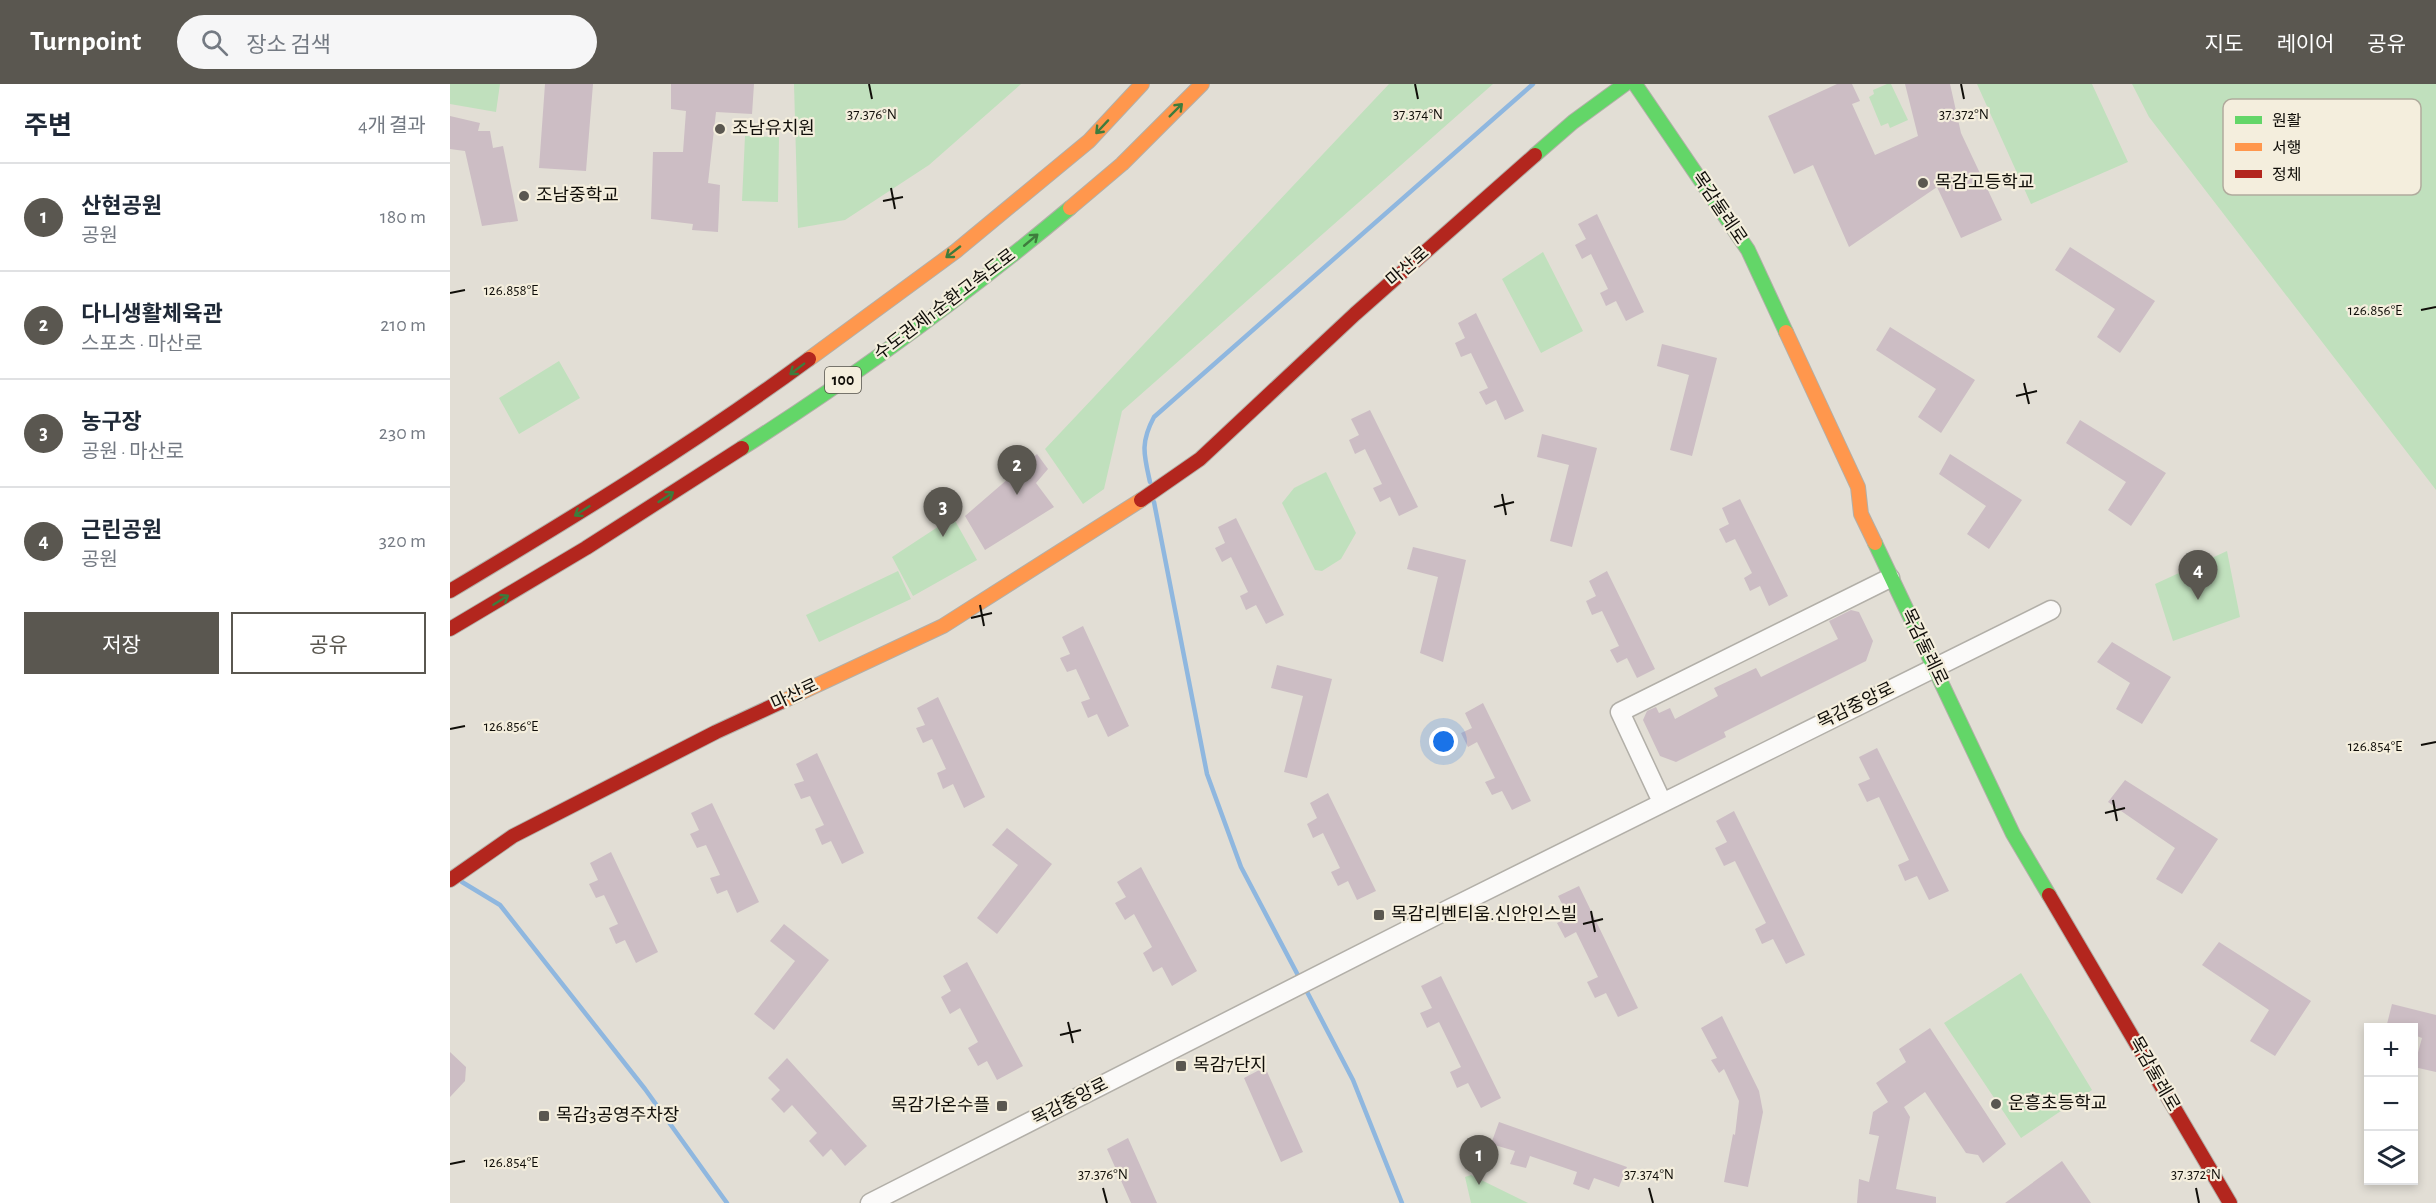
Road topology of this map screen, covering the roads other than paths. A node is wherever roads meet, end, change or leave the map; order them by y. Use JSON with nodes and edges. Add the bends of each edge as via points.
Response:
{"nodes":[{"id":1,"x":1142,"y":84,"type":"edge"},
{"id":2,"x":1202,"y":84,"type":"edge"},
{"id":3,"x":1625,"y":84,"type":"edge"},
{"id":4,"x":1635,"y":84,"type":"edge"},
{"id":5,"x":1890,"y":578,"type":"junction"},
{"id":6,"x":450,"y":591,"type":"edge"},
{"id":7,"x":2051,"y":610,"type":"dead end"},
{"id":8,"x":450,"y":629,"type":"edge"},
{"id":9,"x":1934,"y":667,"type":"junction"},
{"id":10,"x":1662,"y":802,"type":"junction"},
{"id":11,"x":450,"y":880,"type":"edge"},
{"id":12,"x":870,"y":1203,"type":"edge"},
{"id":13,"x":2230,"y":1203,"type":"edge"}],
"edges":[{"from":1,"to":6,"type":"main road","name":"수도권제1순환고속도로","number":"100","one_way":true,"via":[[1089,141],[965,243],[774,385],[564,524]]},
{"from":8,"to":2,"type":"main road","name":"수도권제1순환고속도로","number":"100","one_way":true,"via":[[586,548],[807,407],[981,281],[1122,164]]},
{"from":3,"to":11,"type":"main road","name":"마산로","via":[[1573,122],[1355,314],[1200,459],[1113,519],[943,626],[716,732],[513,836]]},
{"from":4,"to":5,"type":"main road","name":"목감둘레로","via":[[1748,250],[1858,488],[1861,514]]},
{"from":5,"to":9,"type":"main road","name":"목감둘레로"},
{"from":5,"to":10,"type":"street","via":[[1620,712]]},
{"from":7,"to":9,"type":"street","name":"목감중앙로"},
{"from":9,"to":10,"type":"street","name":"목감중앙로"},
{"from":9,"to":13,"type":"main road","name":"목감둘레로","via":[[2013,834]]},
{"from":10,"to":12,"type":"street","name":"목감중앙로"}]}
